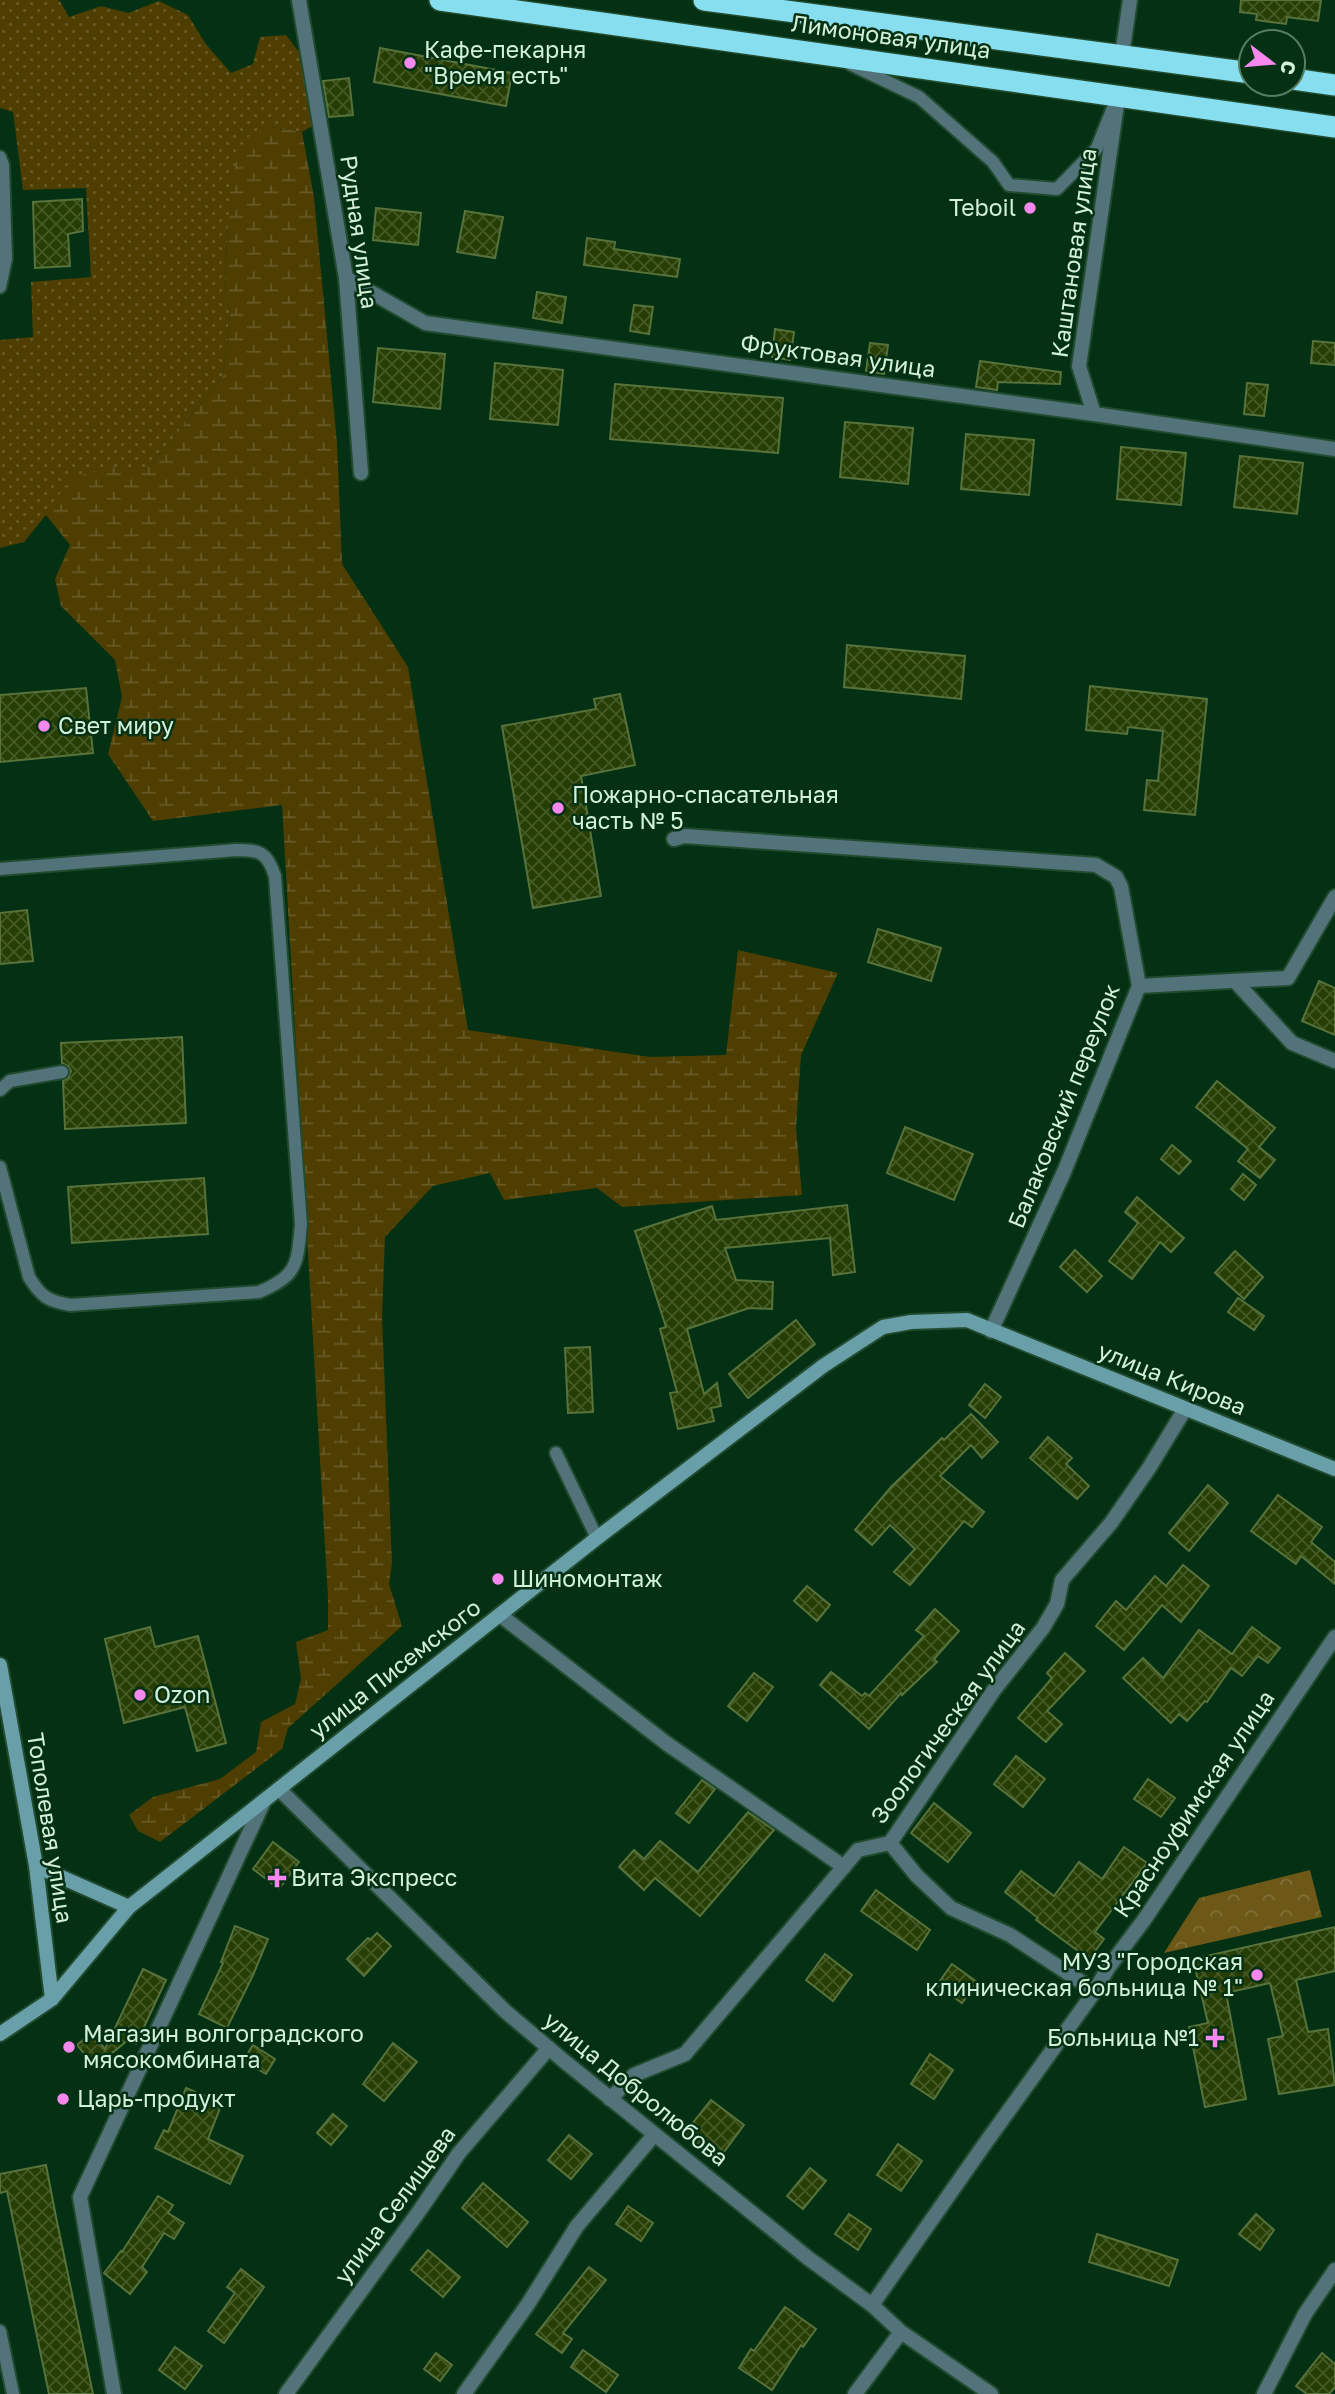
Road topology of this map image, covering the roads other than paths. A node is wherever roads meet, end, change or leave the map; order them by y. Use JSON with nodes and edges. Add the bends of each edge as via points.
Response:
{"nodes":[{"id":1,"x":299,"y":0,"type":"edge"},
{"id":2,"x":440,"y":0,"type":"edge"},
{"id":3,"x":704,"y":0,"type":"edge"},
{"id":4,"x":1130,"y":0,"type":"edge"},
{"id":5,"x":813,"y":8,"type":"edge"},
{"id":6,"x":827,"y":54,"type":"junction"},
{"id":7,"x":1122,"y":55,"type":"junction"},
{"id":8,"x":1237,"y":71,"type":"edge"},
{"id":9,"x":1307,"y":81,"type":"edge"},
{"id":10,"x":1335,"y":85,"type":"edge"},
{"id":11,"x":1118,"y":97,"type":"junction"},
{"id":12,"x":1335,"y":127,"type":"edge"},
{"id":13,"x":0,"y":157,"type":"edge"},
{"id":14,"x":345,"y":278,"type":"junction"},
{"id":15,"x":0,"y":286,"type":"edge"},
{"id":16,"x":1094,"y":414,"type":"junction"},
{"id":17,"x":1335,"y":449,"type":"edge"},
{"id":18,"x":361,"y":473,"type":"dead end"},
{"id":19,"x":674,"y":839,"type":"dead end"},
{"id":20,"x":0,"y":869,"type":"edge"},
{"id":21,"x":1335,"y":897,"type":"edge"},
{"id":22,"x":1234,"y":981,"type":"junction"},
{"id":23,"x":1139,"y":986,"type":"junction"},
{"id":24,"x":1335,"y":1061,"type":"edge"},
{"id":25,"x":62,"y":1072,"type":"dead end"},
{"id":26,"x":0,"y":1090,"type":"edge"},
{"id":27,"x":0,"y":1167,"type":"edge"},
{"id":28,"x":991,"y":1331,"type":"junction"},
{"id":29,"x":1185,"y":1409,"type":"junction"},
{"id":30,"x":555,"y":1453,"type":"dead end"},
{"id":31,"x":1335,"y":1469,"type":"edge"},
{"id":32,"x":597,"y":1538,"type":"junction"},
{"id":33,"x":500,"y":1615,"type":"junction"},
{"id":34,"x":1335,"y":1637,"type":"edge"},
{"id":35,"x":0,"y":1665,"type":"edge"},
{"id":36,"x":279,"y":1789,"type":"junction"},
{"id":37,"x":264,"y":1801,"type":"junction"},
{"id":38,"x":890,"y":1843,"type":"junction"},
{"id":39,"x":36,"y":1866,"type":"junction"},
{"id":40,"x":844,"y":1867,"type":"junction"},
{"id":41,"x":129,"y":1908,"type":"junction"},
{"id":42,"x":1096,"y":1991,"type":"junction"},
{"id":43,"x":52,"y":1999,"type":"junction"},
{"id":44,"x":0,"y":2034,"type":"edge"},
{"id":45,"x":549,"y":2048,"type":"junction"},
{"id":46,"x":610,"y":2099,"type":"junction"},
{"id":47,"x":654,"y":2135,"type":"junction"},
{"id":48,"x":1335,"y":2270,"type":"edge"},
{"id":49,"x":872,"y":2305,"type":"junction"},
{"id":50,"x":0,"y":2331,"type":"edge"},
{"id":51,"x":901,"y":2332,"type":"junction"},
{"id":52,"x":13,"y":2394,"type":"edge"},
{"id":53,"x":114,"y":2394,"type":"edge"},
{"id":54,"x":286,"y":2394,"type":"edge"},
{"id":55,"x":464,"y":2394,"type":"edge"},
{"id":56,"x":855,"y":2394,"type":"edge"},
{"id":57,"x":990,"y":2394,"type":"edge"},
{"id":58,"x":1264,"y":2394,"type":"edge"}],
"edges":[{"from":1,"to":14,"type":"street","name":"Рудная улица"},
{"from":2,"to":6,"type":"highway","name":"Лимоновая улица"},
{"from":3,"to":5,"type":"highway","name":"Лимоновая улица"},
{"from":4,"to":7,"type":"street"},
{"from":5,"to":7,"type":"highway","name":"Лимоновая улица"},
{"from":6,"to":11,"type":"highway","name":"Лимоновая улица"},
{"from":6,"to":11,"type":"lane","via":[[919,97],[993,162],[1009,185],[1057,190],[1097,148]]},
{"from":7,"to":8,"type":"highway","name":"Лимоновая улица"},
{"from":9,"to":10,"type":"highway"},
{"from":11,"to":12,"type":"highway","name":"Лимоновая улица"},
{"from":11,"to":16,"type":"street","name":"Каштановая улица","via":[[1079,366]]},
{"from":13,"to":15,"type":"lane","via":[[6,259]]},
{"from":14,"to":16,"type":"street","name":"Фруктовая улица","via":[[425,323]]},
{"from":14,"to":18,"type":"street","name":"Рудная улица"},
{"from":16,"to":17,"type":"street","name":"Фруктовая улица"},
{"from":19,"to":23,"type":"street","name":"Балаковский переулок","via":[[684,836],[1096,865],[1116,877],[1121,887]]},
{"from":20,"to":27,"type":"lane","via":[[236,850],[254,850],[271,862],[301,1224],[292,1270],[279,1284],[259,1292],[70,1305],[52,1302],[38,1292],[29,1277]]},
{"from":21,"to":22,"type":"street","via":[[1288,978]]},
{"from":22,"to":23,"type":"street"},
{"from":22,"to":24,"type":"street","via":[[1293,1043]]},
{"from":23,"to":28,"type":"street","name":"Балаковский переулок","via":[[1064,1172]]},
{"from":25,"to":26,"type":"lane","via":[[10,1081]]},
{"from":28,"to":29,"type":"main road","name":"улица Кирова"},
{"from":28,"to":32,"type":"main road","name":"улица Писемского","via":[[967,1320],[883,1327],[823,1366]]},
{"from":29,"to":31,"type":"main road","name":"улица Кирова"},
{"from":29,"to":38,"type":"street","name":"Зоологическая улица","via":[[1111,1523],[1062,1580],[1057,1604],[1043,1628],[994,1690]]},
{"from":30,"to":32,"type":"lane"},
{"from":32,"to":33,"type":"main road","name":"улица Писемского"},
{"from":33,"to":36,"type":"main road","name":"улица Писемского"},
{"from":33,"to":40,"type":"street","via":[[666,1743]]},
{"from":34,"to":42,"type":"street","name":"Красноуфимская улица"},
{"from":35,"to":39,"type":"main road","name":"Тополевая улица"},
{"from":36,"to":37,"type":"main road","name":"улица Писемского"},
{"from":36,"to":45,"type":"street","name":"улица Добролюбова","via":[[505,2011]]},
{"from":37,"to":41,"type":"main road","name":"улица Писемского"},
{"from":37,"to":53,"type":"street","via":[[80,2197]]},
{"from":38,"to":40,"type":"street","name":"Зоологическая улица","via":[[858,1850]]},
{"from":38,"to":42,"type":"street","via":[[951,1908],[1010,1936]]},
{"from":39,"to":41,"type":"main road"},
{"from":39,"to":43,"type":"main road","name":"Тополевая улица"},
{"from":40,"to":46,"type":"street","name":"Зоологическая улица","via":[[685,2054],[634,2075]]},
{"from":41,"to":43,"type":"main road","name":"улица Писемского"},
{"from":42,"to":49,"type":"street","name":"Красноуфимская улица"},
{"from":43,"to":44,"type":"main road","name":"улица Писемского"},
{"from":45,"to":46,"type":"street","name":"улица Добролюбова"},
{"from":45,"to":54,"type":"street","name":"улица Селищева","via":[[458,2153]]},
{"from":46,"to":47,"type":"street","name":"улица Добролюбова"},
{"from":47,"to":49,"type":"street","name":"улица Добролюбова"},
{"from":47,"to":55,"type":"street","via":[[578,2226]]},
{"from":48,"to":58,"type":"street","via":[[1305,2314]]},
{"from":49,"to":51,"type":"street","name":"улица Добролюбова"},
{"from":50,"to":52,"type":"lane"},
{"from":51,"to":56,"type":"street"},
{"from":51,"to":57,"type":"street","name":"улица Добролюбова"}]}
